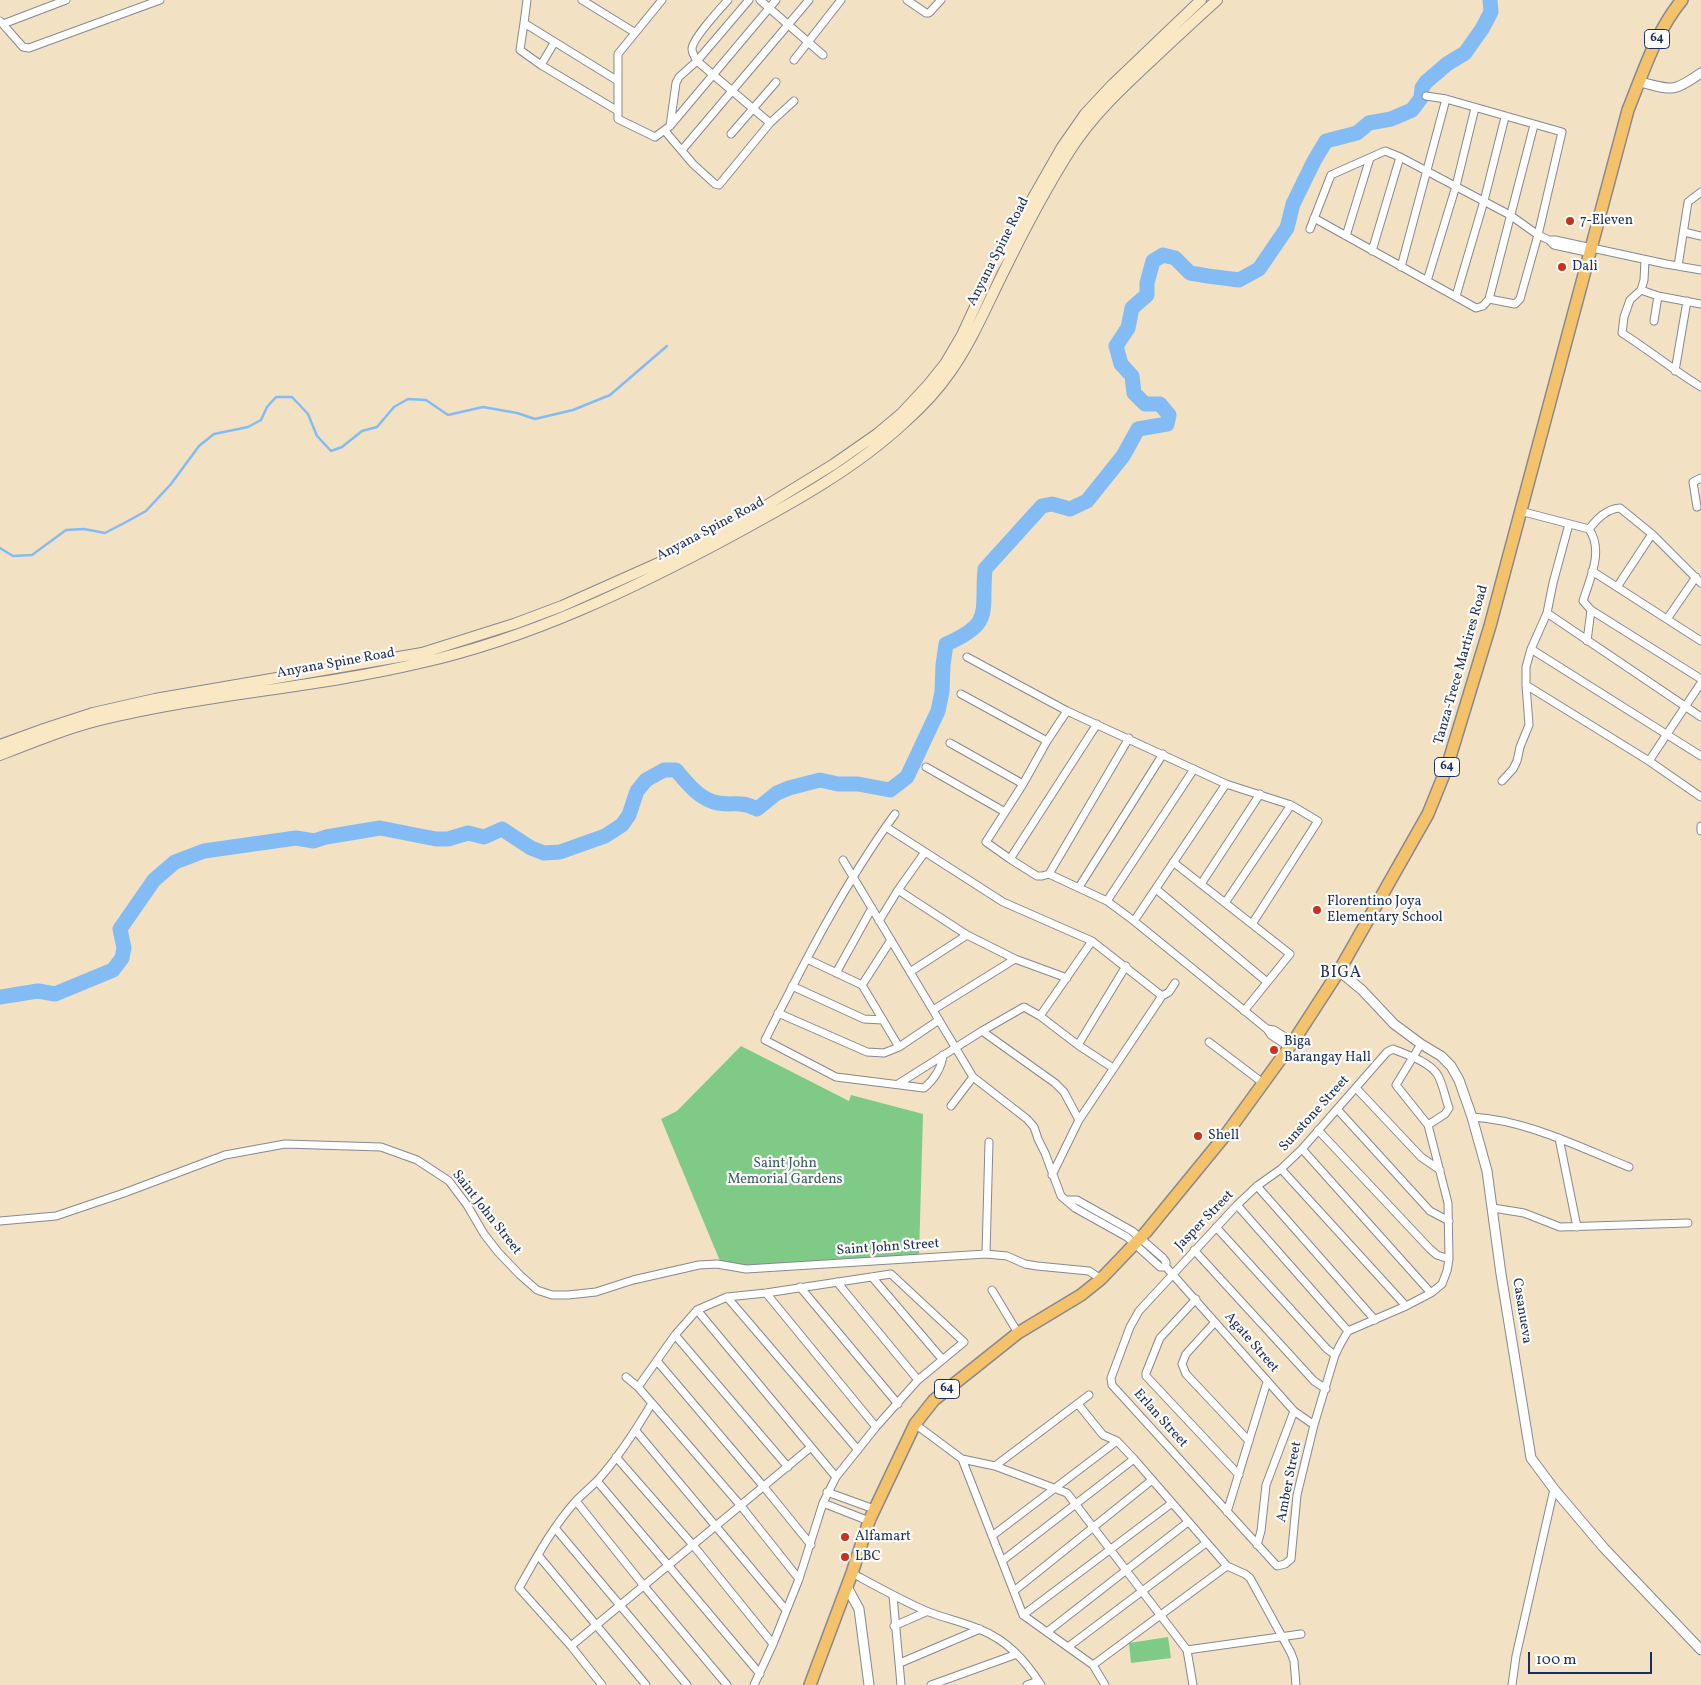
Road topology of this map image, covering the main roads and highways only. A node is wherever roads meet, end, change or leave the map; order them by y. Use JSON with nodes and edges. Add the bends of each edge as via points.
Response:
{"nodes":[{"id":1,"x":1201,"y":0,"type":"edge"},
{"id":2,"x":1216,"y":0,"type":"edge"},
{"id":3,"x":1682,"y":0,"type":"edge"},
{"id":4,"x":0,"y":745,"type":"edge"},
{"id":5,"x":0,"y":756,"type":"edge"},
{"id":6,"x":810,"y":1685,"type":"edge"}],
"edges":[{"from":1,"to":4,"type":"main road","name":"Anyana Spine Road","via":[[1085,114],[1062,147],[993,268],[945,364],[902,413],[834,464],[764,507],[663,561],[562,606],[489,633],[422,653],[155,699],[93,713]]},
{"from":2,"to":5,"type":"main road","name":"Anyana Spine Road","via":[[1092,119],[1034,212],[971,337],[938,389],[884,442],[839,473],[669,569],[566,616],[517,634],[422,663],[105,719],[48,736]]},
{"from":3,"to":6,"type":"main road","name":"Tanza-Trece Martires Road","number":"64","via":[[1658,36],[1628,110],[1490,626],[1448,767],[1423,822],[1339,971],[1291,1045],[1227,1133],[1138,1241],[1102,1279],[1081,1296],[1018,1333],[934,1400],[915,1424],[869,1521]]}]}
